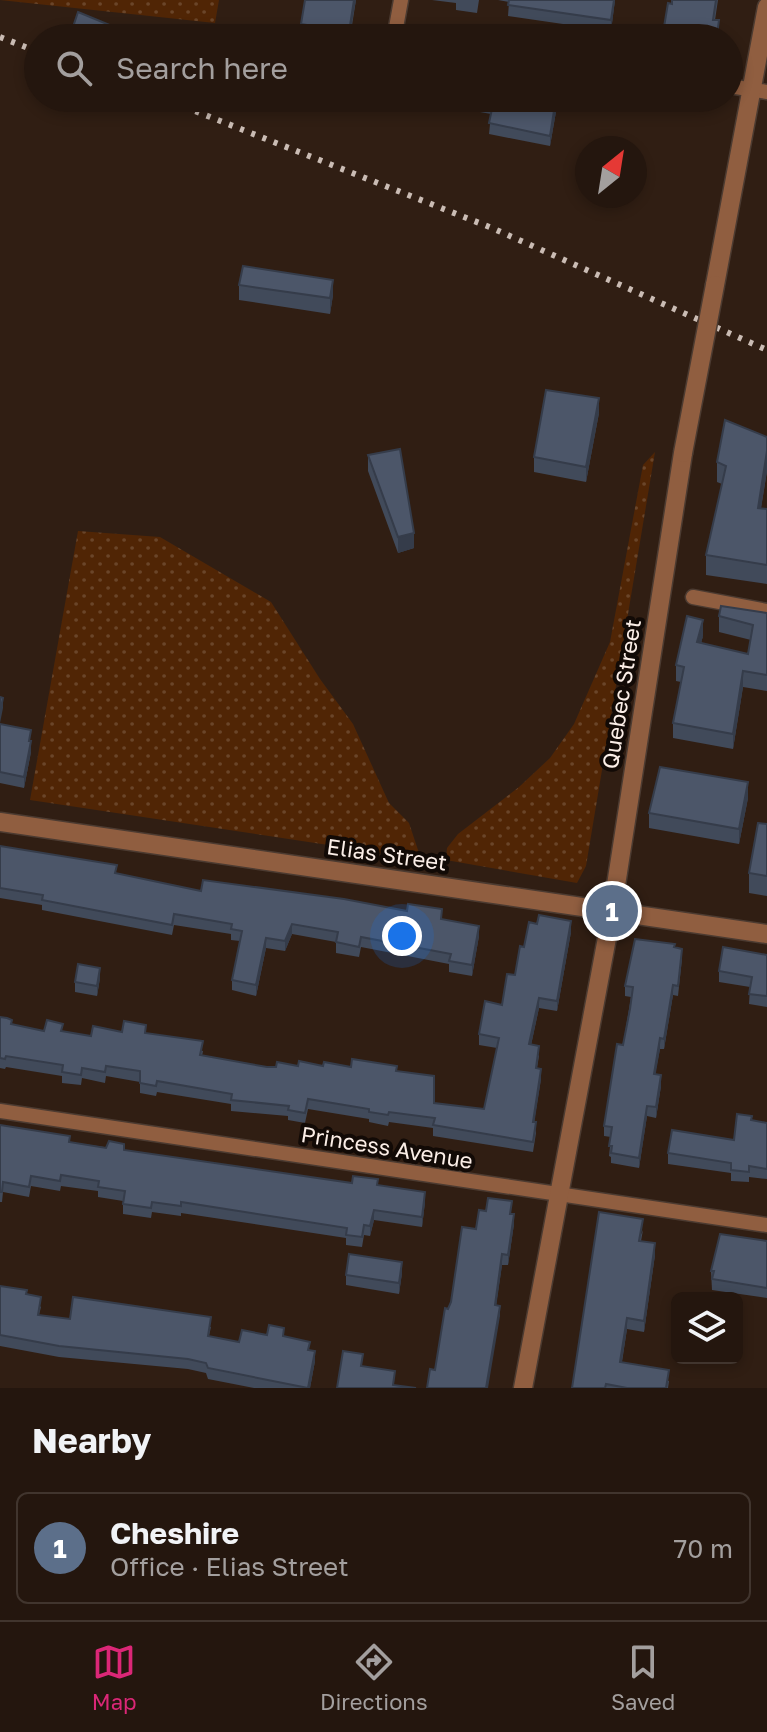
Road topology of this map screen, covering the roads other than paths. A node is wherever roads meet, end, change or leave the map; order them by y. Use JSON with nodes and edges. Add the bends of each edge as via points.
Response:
{"nodes":[{"id":1,"x":401,"y":0,"type":"edge"},
{"id":2,"x":767,"y":7,"type":"edge"},
{"id":3,"x":397,"y":24,"type":"edge"},
{"id":4,"x":759,"y":91,"type":"edge"},
{"id":5,"x":693,"y":597,"type":"dead end"},
{"id":6,"x":767,"y":611,"type":"edge"},
{"id":7,"x":0,"y":822,"type":"edge"},
{"id":8,"x":612,"y":911,"type":"junction"},
{"id":9,"x":767,"y":934,"type":"edge"},
{"id":10,"x":0,"y":1111,"type":"edge"},
{"id":11,"x":559,"y":1195,"type":"junction"},
{"id":12,"x":767,"y":1225,"type":"edge"},
{"id":13,"x":523,"y":1388,"type":"edge"}],
"edges":[{"from":1,"to":3,"type":"street"},
{"from":2,"to":4,"type":"street","name":"Quebec Street"},
{"from":4,"to":8,"type":"street","name":"Quebec Street","bridge":true,"via":[[683,453]]},
{"from":5,"to":6,"type":"street"},
{"from":7,"to":8,"type":"street","name":"Elias Street"},
{"from":8,"to":9,"type":"street","name":"Elias Street"},
{"from":8,"to":11,"type":"street","name":"Quebec Street"},
{"from":10,"to":11,"type":"street","name":"Princess Avenue"},
{"from":11,"to":12,"type":"street","name":"Princess Avenue"},
{"from":11,"to":13,"type":"street","name":"Quebec Street"}]}
